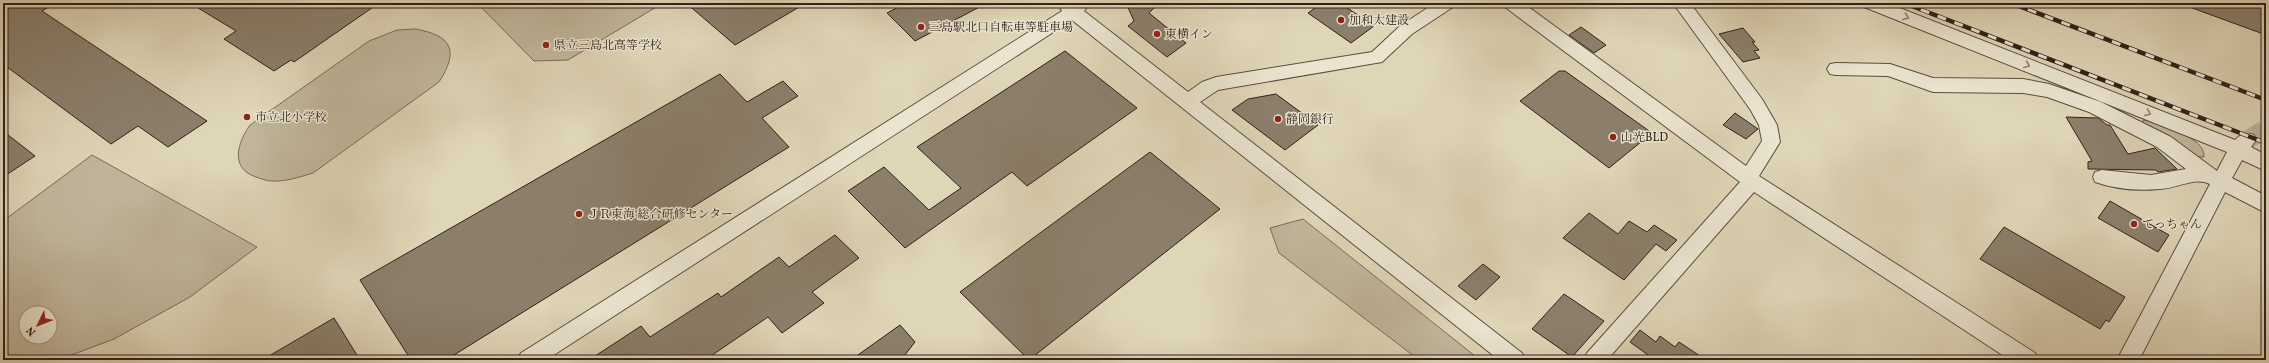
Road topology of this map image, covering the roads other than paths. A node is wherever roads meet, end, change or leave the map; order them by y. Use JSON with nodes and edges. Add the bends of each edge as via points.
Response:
{"nodes":[{"id":1,"x":1447,"y":3,"type":"edge"},
{"id":2,"x":1511,"y":3,"type":"edge"},
{"id":3,"x":1681,"y":3,"type":"edge"},
{"id":4,"x":1870,"y":3,"type":"edge"},
{"id":5,"x":1074,"y":6,"type":"edge"},
{"id":6,"x":1836,"y":69,"type":"dead end"},
{"id":7,"x":1187,"y":102,"type":"junction"},
{"id":8,"x":2243,"y":144,"type":"junction"},
{"id":9,"x":2266,"y":164,"type":"edge"},
{"id":10,"x":2102,"y":177,"type":"dead end"},
{"id":11,"x":2214,"y":177,"type":"junction"},
{"id":12,"x":1750,"y":180,"type":"junction"},
{"id":13,"x":2266,"y":205,"type":"edge"},
{"id":14,"x":528,"y":360,"type":"edge"},
{"id":15,"x":1515,"y":360,"type":"edge"},
{"id":16,"x":1594,"y":360,"type":"edge"},
{"id":17,"x":2028,"y":360,"type":"edge"},
{"id":18,"x":2128,"y":360,"type":"edge"}],
"edges":[{"from":1,"to":7,"type":"street","via":[[1406,30],[1376,58],[1216,84]]},
{"from":2,"to":12,"type":"street"},
{"from":3,"to":12,"type":"street","via":[[1768,125],[1771,142]]},
{"from":4,"to":8,"type":"street","one_way":true},
{"from":5,"to":7,"type":"street"},
{"from":5,"to":14,"type":"street"},
{"from":6,"to":11,"type":"street","via":[[1890,70],[1933,85],[2023,86],[2050,92],[2117,117],[2164,142]]},
{"from":7,"to":15,"type":"street"},
{"from":8,"to":9,"type":"street"},
{"from":8,"to":11,"type":"street"},
{"from":10,"to":11,"type":"street","via":[[2159,182],[2182,179],[2198,173]]},
{"from":11,"to":13,"type":"street"},
{"from":11,"to":18,"type":"street"},
{"from":12,"to":16,"type":"street"},
{"from":12,"to":17,"type":"street"}]}
